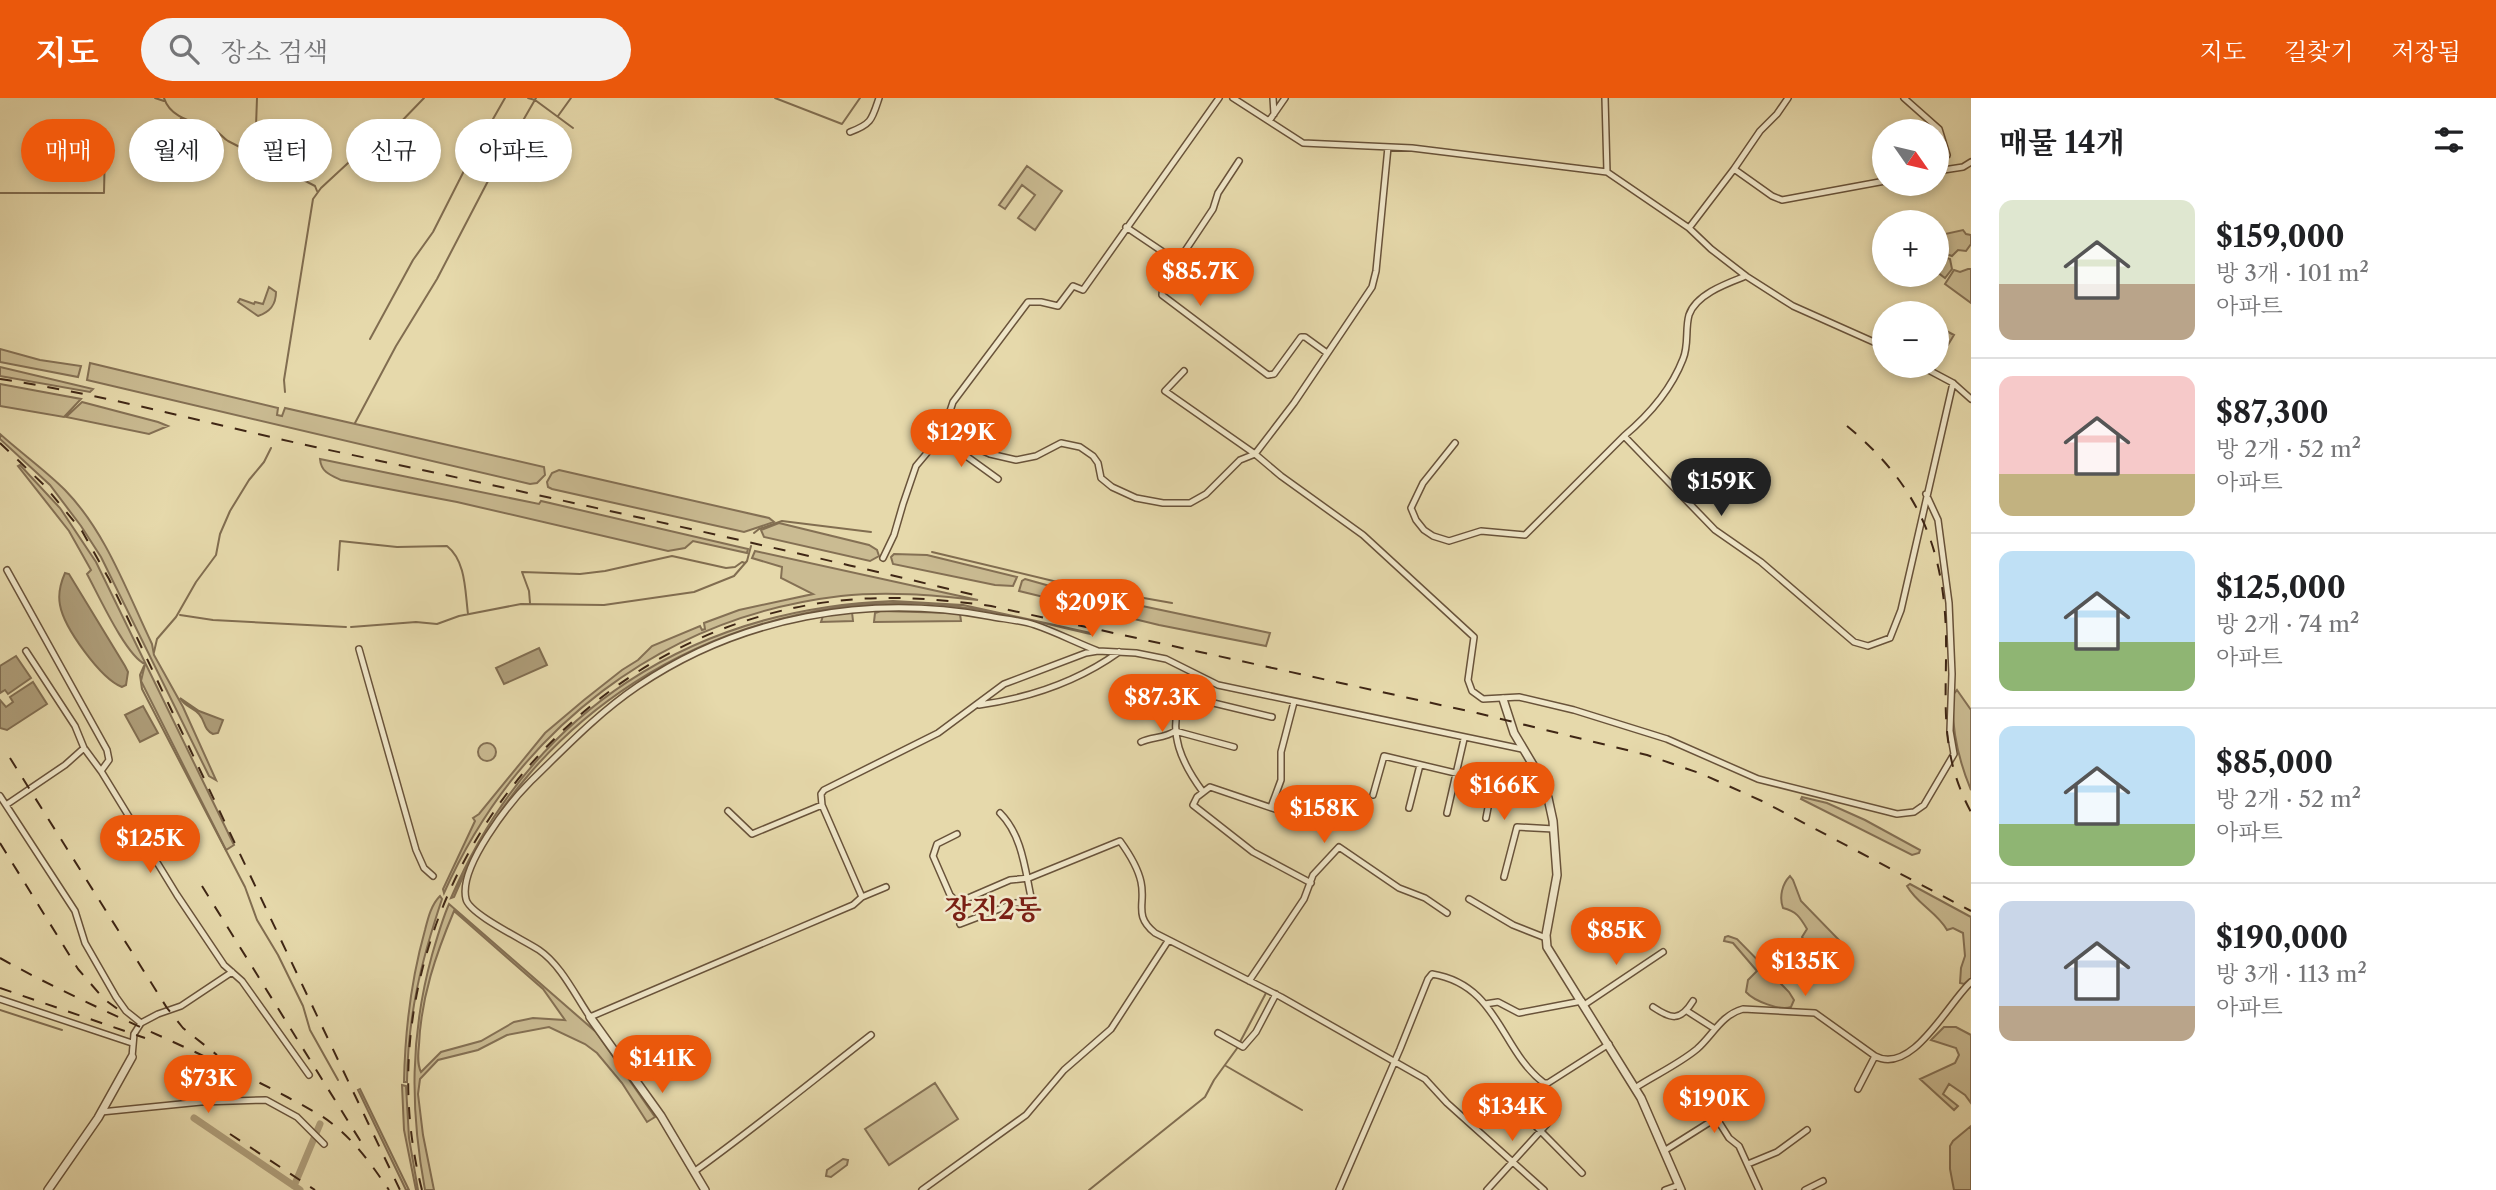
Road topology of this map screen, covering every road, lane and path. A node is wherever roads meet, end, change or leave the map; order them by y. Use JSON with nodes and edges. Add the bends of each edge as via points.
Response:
{"nodes":[{"id":1,"x":879,"y":98,"type":"edge"},
{"id":2,"x":1219,"y":98,"type":"edge"},
{"id":3,"x":1233,"y":98,"type":"edge"},
{"id":4,"x":1273,"y":98,"type":"edge"},
{"id":5,"x":1285,"y":98,"type":"edge"},
{"id":6,"x":1605,"y":98,"type":"edge"},
{"id":7,"x":1788,"y":98,"type":"edge"},
{"id":8,"x":1904,"y":98,"type":"edge"},
{"id":9,"x":1274,"y":114,"type":"junction"},
{"id":10,"x":1927,"y":119,"type":"edge"},
{"id":11,"x":1269,"y":121,"type":"junction"},
{"id":12,"x":850,"y":132,"type":"dead end"},
{"id":13,"x":1388,"y":147,"type":"junction"},
{"id":14,"x":1239,"y":162,"type":"dead end"},
{"id":15,"x":1971,"y":162,"type":"edge"},
{"id":16,"x":1734,"y":169,"type":"junction"},
{"id":17,"x":1950,"y":170,"type":"edge"},
{"id":18,"x":1607,"y":172,"type":"junction"},
{"id":19,"x":1872,"y":183,"type":"edge"},
{"id":20,"x":1126,"y":227,"type":"junction"},
{"id":21,"x":1689,"y":228,"type":"junction"},
{"id":22,"x":1178,"y":262,"type":"junction"},
{"id":23,"x":1746,"y":276,"type":"junction"},
{"id":24,"x":1872,"y":341,"type":"edge"},
{"id":25,"x":1327,"y":353,"type":"junction"},
{"id":26,"x":1184,"y":371,"type":"dead end"},
{"id":27,"x":1944,"y":378,"type":"edge"},
{"id":28,"x":1953,"y":383,"type":"junction"},
{"id":29,"x":1971,"y":399,"type":"edge"},
{"id":30,"x":948,"y":428,"type":"junction"},
{"id":31,"x":1624,"y":436,"type":"junction"},
{"id":32,"x":940,"y":438,"type":"junction"},
{"id":33,"x":1455,"y":443,"type":"dead end"},
{"id":34,"x":1255,"y":454,"type":"junction"},
{"id":35,"x":998,"y":479,"type":"dead end"},
{"id":36,"x":1926,"y":494,"type":"junction"},
{"id":37,"x":883,"y":558,"type":"dead end"},
{"id":38,"x":7,"y":570,"type":"dead end"},
{"id":39,"x":359,"y":649,"type":"dead end"},
{"id":40,"x":26,"y":651,"type":"dead end"},
{"id":41,"x":1098,"y":652,"type":"junction"},
{"id":42,"x":1119,"y":652,"type":"junction"},
{"id":43,"x":1204,"y":678,"type":"junction"},
{"id":44,"x":1197,"y":699,"type":"junction"},
{"id":45,"x":1503,"y":699,"type":"junction"},
{"id":46,"x":1294,"y":702,"type":"junction"},
{"id":47,"x":976,"y":706,"type":"junction"},
{"id":48,"x":1272,"y":717,"type":"dead end"},
{"id":49,"x":1175,"y":731,"type":"junction"},
{"id":50,"x":1464,"y":739,"type":"junction"},
{"id":51,"x":1141,"y":742,"type":"dead end"},
{"id":52,"x":1234,"y":747,"type":"dead end"},
{"id":53,"x":84,"y":748,"type":"junction"},
{"id":54,"x":1522,"y":749,"type":"junction"},
{"id":55,"x":1420,"y":765,"type":"junction"},
{"id":56,"x":101,"y":771,"type":"junction"},
{"id":57,"x":1456,"y":773,"type":"junction"},
{"id":58,"x":1203,"y":792,"type":"junction"},
{"id":59,"x":1373,"y":795,"type":"dead end"},
{"id":60,"x":0,"y":796,"type":"edge"},
{"id":61,"x":6,"y":805,"type":"junction"},
{"id":62,"x":822,"y":805,"type":"junction"},
{"id":63,"x":1270,"y":807,"type":"junction"},
{"id":64,"x":1409,"y":808,"type":"dead end"},
{"id":65,"x":728,"y":811,"type":"dead end"},
{"id":66,"x":1000,"y":813,"type":"dead end"},
{"id":67,"x":1447,"y":813,"type":"dead end"},
{"id":68,"x":1486,"y":818,"type":"dead end"},
{"id":69,"x":1316,"y":823,"type":"dead end"},
{"id":70,"x":1554,"y":829,"type":"junction"},
{"id":71,"x":957,"y":834,"type":"dead end"},
{"id":72,"x":433,"y":876,"type":"dead end"},
{"id":73,"x":1504,"y":877,"type":"dead end"},
{"id":74,"x":1029,"y":878,"type":"junction"},
{"id":75,"x":1311,"y":883,"type":"junction"},
{"id":76,"x":886,"y":887,"type":"dead end"},
{"id":77,"x":862,"y":897,"type":"junction"},
{"id":78,"x":1469,"y":899,"type":"dead end"},
{"id":79,"x":1447,"y":914,"type":"dead end"},
{"id":80,"x":960,"y":924,"type":"dead end"},
{"id":81,"x":1546,"y":938,"type":"junction"},
{"id":82,"x":1168,"y":941,"type":"junction"},
{"id":83,"x":1662,"y":952,"type":"dead end"},
{"id":84,"x":232,"y":972,"type":"junction"},
{"id":85,"x":1249,"y":981,"type":"junction"},
{"id":86,"x":1971,"y":982,"type":"edge"},
{"id":87,"x":1276,"y":994,"type":"junction"},
{"id":88,"x":0,"y":999,"type":"edge"},
{"id":89,"x":1693,"y":1001,"type":"dead end"},
{"id":90,"x":1583,"y":1003,"type":"junction"},
{"id":91,"x":1485,"y":1004,"type":"junction"},
{"id":92,"x":1653,"y":1007,"type":"dead end"},
{"id":93,"x":1687,"y":1011,"type":"junction"},
{"id":94,"x":590,"y":1017,"type":"junction"},
{"id":95,"x":141,"y":1023,"type":"junction"},
{"id":96,"x":1715,"y":1029,"type":"junction"},
{"id":97,"x":1218,"y":1033,"type":"dead end"},
{"id":98,"x":871,"y":1035,"type":"dead end"},
{"id":99,"x":132,"y":1042,"type":"junction"},
{"id":100,"x":1609,"y":1044,"type":"junction"},
{"id":101,"x":1875,"y":1056,"type":"junction"},
{"id":102,"x":132,"y":1057,"type":"joint"},
{"id":103,"x":1395,"y":1060,"type":"junction"},
{"id":104,"x":309,"y":1075,"type":"dead end"},
{"id":105,"x":1635,"y":1088,"type":"junction"},
{"id":106,"x":1858,"y":1089,"type":"dead end"},
{"id":107,"x":1507,"y":1097,"type":"dead end"},
{"id":108,"x":1754,"y":1104,"type":"dead end"},
{"id":109,"x":102,"y":1112,"type":"junction"},
{"id":110,"x":1556,"y":1114,"type":"dead end"},
{"id":111,"x":1717,"y":1119,"type":"junction"},
{"id":112,"x":1540,"y":1130,"type":"junction"},
{"id":113,"x":1807,"y":1130,"type":"dead end"},
{"id":114,"x":324,"y":1144,"type":"dead end"},
{"id":115,"x":1664,"y":1151,"type":"junction"},
{"id":116,"x":1513,"y":1162,"type":"junction"},
{"id":117,"x":1748,"y":1164,"type":"junction"},
{"id":118,"x":695,"y":1171,"type":"junction"},
{"id":119,"x":1582,"y":1173,"type":"dead end"},
{"id":120,"x":1823,"y":1181,"type":"dead end"},
{"id":121,"x":1680,"y":1187,"type":"edge"},
{"id":122,"x":48,"y":1190,"type":"edge"},
{"id":123,"x":705,"y":1190,"type":"edge"},
{"id":124,"x":922,"y":1190,"type":"edge"},
{"id":125,"x":1339,"y":1190,"type":"edge"},
{"id":126,"x":1487,"y":1190,"type":"edge"},
{"id":127,"x":1544,"y":1190,"type":"edge"},
{"id":128,"x":1665,"y":1190,"type":"edge"},
{"id":129,"x":1759,"y":1190,"type":"edge"},
{"id":130,"x":1805,"y":1190,"type":"edge"}],
"edges":[{"from":1,"to":12,"type":"street","via":[[870,122]]},
{"from":2,"to":20,"type":"street"},
{"from":3,"to":11,"type":"street"},
{"from":4,"to":9,"type":"street"},
{"from":5,"to":9,"type":"street"},
{"from":6,"to":18,"type":"street"},
{"from":7,"to":16,"type":"street"},
{"from":8,"to":10,"type":"street"},
{"from":9,"to":11,"type":"street"},
{"from":11,"to":13,"type":"street","via":[[1303,143]]},
{"from":13,"to":18,"type":"street"},
{"from":13,"to":25,"type":"street","via":[[1372,288]]},
{"from":14,"to":22,"type":"street"},
{"from":15,"to":17,"type":"street"},
{"from":16,"to":19,"type":"street","via":[[1782,200]]},
{"from":16,"to":21,"type":"street"},
{"from":18,"to":21,"type":"street"},
{"from":20,"to":22,"type":"street"},
{"from":20,"to":30,"type":"street","via":[[1083,290],[1073,286],[1058,306],[1028,302],[953,402]]},
{"from":21,"to":23,"type":"street"},
{"from":22,"to":25,"type":"street","via":[[1163,284],[1162,295],[1268,375],[1274,374],[1301,337]]},
{"from":23,"to":24,"type":"street","via":[[1793,306]]},
{"from":23,"to":31,"type":"street","via":[[1696,304],[1689,315],[1683,358],[1674,377],[1654,408]]},
{"from":25,"to":34,"type":"street"},
{"from":26,"to":34,"type":"street","via":[[1165,391]]},
{"from":27,"to":28,"type":"street"},
{"from":28,"to":29,"type":"street"},
{"from":28,"to":36,"type":"street"},
{"from":30,"to":32,"type":"street"},
{"from":30,"to":34,"type":"street","via":[[965,443],[1016,460],[1061,443],[1080,447],[1093,456],[1101,478],[1112,487],[1164,503],[1190,503],[1206,494],[1240,460]]},
{"from":31,"to":33,"type":"street","via":[[1525,535],[1481,531],[1448,541],[1424,530],[1411,508],[1423,483]]},
{"from":31,"to":36,"type":"street","via":[[1715,530],[1761,562],[1854,642],[1868,646],[1890,638]]},
{"from":32,"to":35,"type":"street"},
{"from":32,"to":37,"type":"street","via":[[916,466]]},
{"from":34,"to":45,"type":"street","via":[[1363,535],[1465,627],[1474,637],[1468,680],[1472,691],[1483,699]]},
{"from":36,"to":45,"type":"street","via":[[1938,520],[1949,603],[1954,754],[1924,805],[1914,812],[1897,814],[1779,785],[1667,738],[1519,697]]},
{"from":38,"to":56,"type":"street","via":[[107,750],[109,760]]},
{"from":39,"to":72,"type":"street","via":[[416,850]]},
{"from":40,"to":53,"type":"street","via":[[75,726]]},
{"from":41,"to":42,"type":"street"},
{"from":41,"to":47,"type":"street","via":[[1004,684]]},
{"from":41,"to":94,"type":"street","via":[[1034,625],[995,617],[936,609],[865,608],[812,614],[737,636],[638,686],[592,722],[512,802],[480,849],[466,888],[468,905],[551,961]]},
{"from":42,"to":43,"type":"street","via":[[1166,659]]},
{"from":42,"to":47,"type":"street","via":[[1097,668],[1037,693]]},
{"from":43,"to":44,"type":"street"},
{"from":43,"to":46,"type":"street"},
{"from":44,"to":48,"type":"street"},
{"from":44,"to":49,"type":"street","via":[[1184,696]]},
{"from":45,"to":54,"type":"street"},
{"from":46,"to":50,"type":"street"},
{"from":46,"to":63,"type":"street","via":[[1281,752],[1281,780]]},
{"from":47,"to":62,"type":"street","via":[[915,746],[824,790]]},
{"from":49,"to":51,"type":"street"},
{"from":49,"to":52,"type":"street"},
{"from":49,"to":58,"type":"street","via":[[1193,780]]},
{"from":50,"to":54,"type":"street"},
{"from":50,"to":57,"type":"street"},
{"from":53,"to":56,"type":"street"},
{"from":53,"to":61,"type":"street"},
{"from":54,"to":70,"type":"street","via":[[1548,798]]},
{"from":55,"to":57,"type":"street"},
{"from":55,"to":59,"type":"street","via":[[1384,756]]},
{"from":55,"to":64,"type":"street"},
{"from":56,"to":84,"type":"street","via":[[177,895]]},
{"from":57,"to":67,"type":"street"},
{"from":57,"to":68,"type":"street","via":[[1493,782]]},
{"from":58,"to":63,"type":"street","via":[[1210,787]]},
{"from":58,"to":75,"type":"street","via":[[1193,805],[1253,852]]},
{"from":60,"to":61,"type":"street"},
{"from":61,"to":95,"type":"street","via":[[75,911],[85,943],[116,997]]},
{"from":62,"to":65,"type":"street","via":[[752,834]]},
{"from":62,"to":77,"type":"street"},
{"from":63,"to":69,"type":"street"},
{"from":66,"to":74,"type":"street","via":[[1011,824]]},
{"from":70,"to":73,"type":"street","via":[[1517,827]]},
{"from":70,"to":81,"type":"street","via":[[1557,875]]},
{"from":71,"to":74,"type":"street","via":[[937,844],[933,856],[955,900]]},
{"from":74,"to":80,"type":"street","via":[[1031,897],[1024,902]]},
{"from":74,"to":82,"type":"street","via":[[1120,841],[1142,883],[1141,918]]},
{"from":75,"to":79,"type":"street","via":[[1339,848]]},
{"from":75,"to":85,"type":"street"},
{"from":76,"to":77,"type":"street"},
{"from":77,"to":94,"type":"street","via":[[853,905]]},
{"from":78,"to":81,"type":"street"},
{"from":81,"to":90,"type":"street","via":[[1549,953]]},
{"from":82,"to":85,"type":"street"},
{"from":82,"to":124,"type":"street","via":[[1111,1028],[1064,1070],[1026,1115]]},
{"from":83,"to":90,"type":"street"},
{"from":84,"to":95,"type":"street","via":[[181,1006]]},
{"from":84,"to":104,"type":"street"},
{"from":85,"to":87,"type":"street"},
{"from":86,"to":101,"type":"street","via":[[1925,1039],[1891,1060]]},
{"from":87,"to":97,"type":"street","via":[[1249,1041],[1239,1046]]},
{"from":87,"to":103,"type":"street"},
{"from":88,"to":99,"type":"street"},
{"from":89,"to":93,"type":"street"},
{"from":90,"to":91,"type":"street","via":[[1519,1013],[1498,1002]]},
{"from":90,"to":100,"type":"street"},
{"from":91,"to":100,"type":"street","via":[[1544,1083]]},
{"from":91,"to":103,"type":"street","via":[[1463,986],[1432,974]]},
{"from":92,"to":93,"type":"street","via":[[1668,1017]]},
{"from":93,"to":96,"type":"street"},
{"from":94,"to":118,"type":"street"},
{"from":95,"to":99,"type":"street"},
{"from":96,"to":101,"type":"street","via":[[1734,1011],[1743,1009],[1815,1013]]},
{"from":96,"to":105,"type":"street","via":[[1695,1050]]},
{"from":98,"to":118,"type":"street"},
{"from":99,"to":102,"type":"street"},
{"from":100,"to":105,"type":"street"},
{"from":101,"to":106,"type":"street"},
{"from":102,"to":109,"type":"street"},
{"from":103,"to":116,"type":"street","via":[[1425,1079]]},
{"from":103,"to":125,"type":"street"},
{"from":105,"to":115,"type":"street"},
{"from":107,"to":112,"type":"street"},
{"from":108,"to":111,"type":"street"},
{"from":109,"to":114,"type":"street","via":[[266,1100],[285,1109]]},
{"from":109,"to":122,"type":"street"},
{"from":110,"to":112,"type":"street"},
{"from":111,"to":115,"type":"street"},
{"from":111,"to":117,"type":"street"},
{"from":112,"to":116,"type":"street"},
{"from":112,"to":119,"type":"street"},
{"from":113,"to":117,"type":"street","via":[[1777,1152]]},
{"from":115,"to":121,"type":"street"},
{"from":116,"to":126,"type":"street"},
{"from":116,"to":127,"type":"street"},
{"from":117,"to":129,"type":"street"},
{"from":118,"to":123,"type":"street"},
{"from":120,"to":130,"type":"street"},
{"from":121,"to":128,"type":"street"}]}
